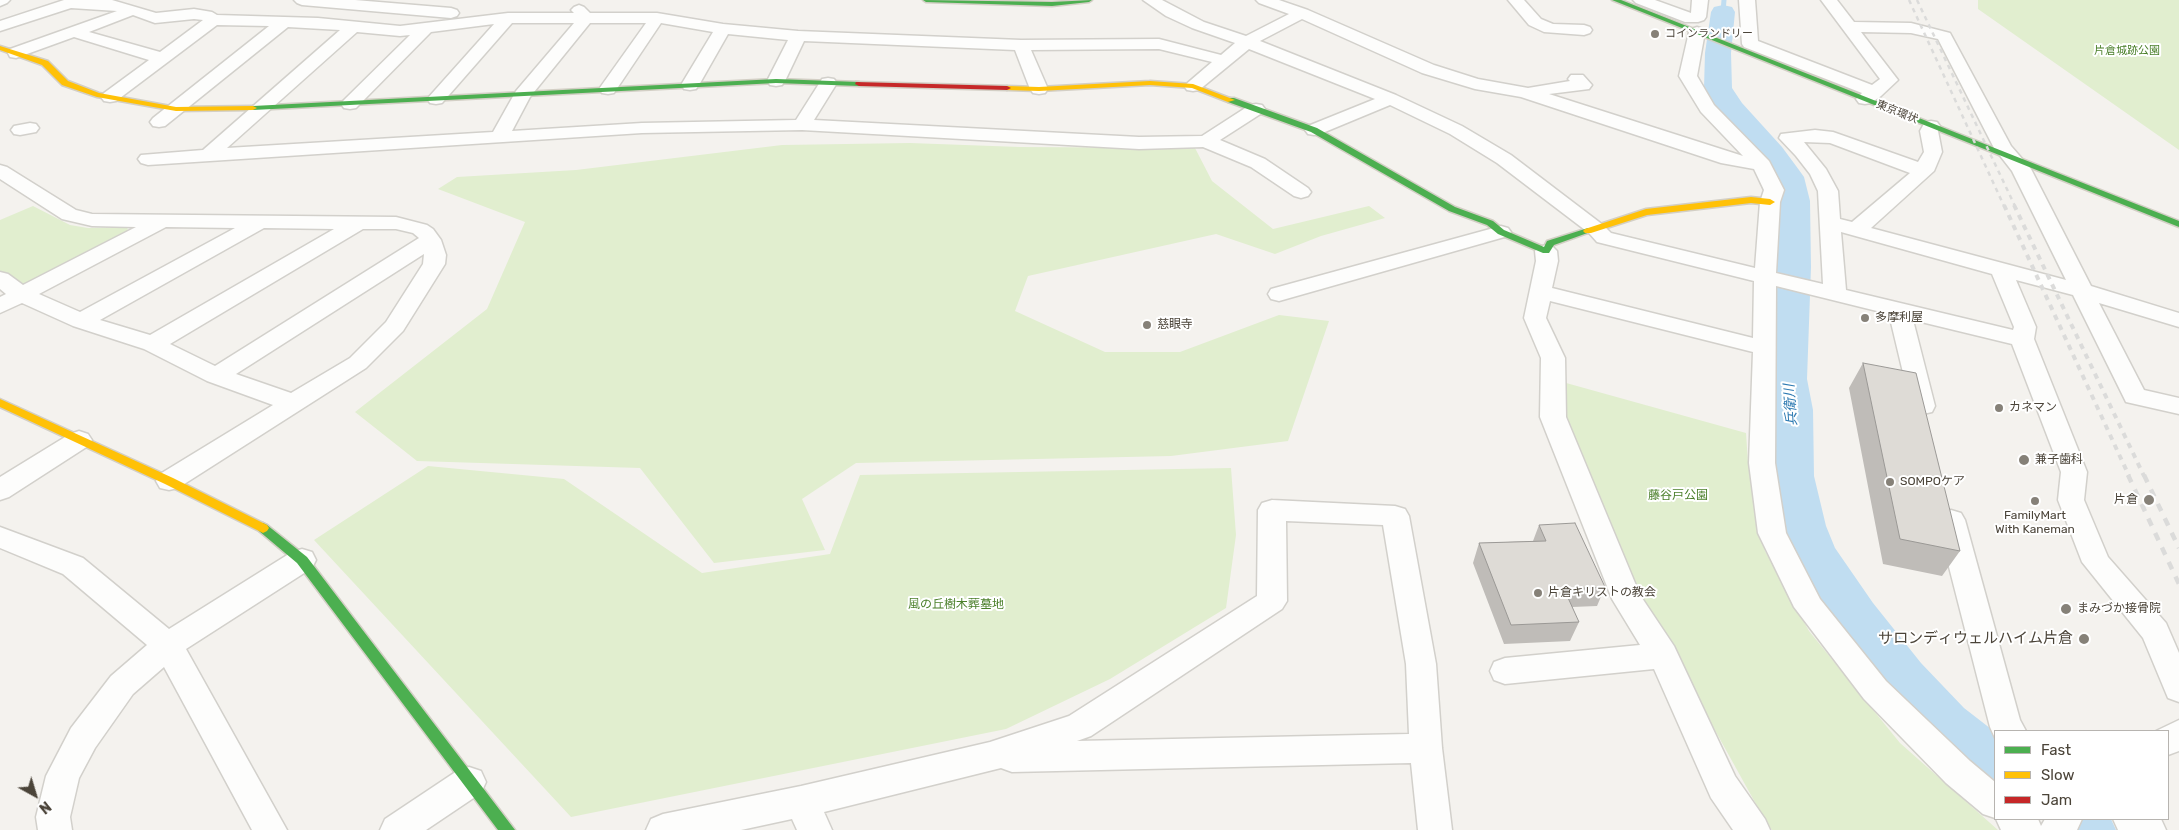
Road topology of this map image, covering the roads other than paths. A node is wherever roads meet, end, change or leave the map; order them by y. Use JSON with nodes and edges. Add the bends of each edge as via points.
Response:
{"nodes":[{"id":1,"x":302,"y":0,"type":"edge"},
{"id":2,"x":926,"y":0,"type":"edge"},
{"id":3,"x":1089,"y":0,"type":"edge"},
{"id":4,"x":1151,"y":0,"type":"edge"},
{"id":5,"x":1264,"y":0,"type":"edge"},
{"id":6,"x":1516,"y":0,"type":"edge"},
{"id":7,"x":1615,"y":0,"type":"edge"},
{"id":8,"x":1641,"y":0,"type":"edge"},
{"id":9,"x":1700,"y":0,"type":"edge"},
{"id":10,"x":1747,"y":0,"type":"edge"},
{"id":11,"x":1829,"y":0,"type":"edge"},
{"id":12,"x":75,"y":1,"type":"edge"},
{"id":13,"x":362,"y":3,"type":"edge"},
{"id":14,"x":134,"y":10,"type":"junction"},
{"id":15,"x":1302,"y":13,"type":"junction"},
{"id":16,"x":508,"y":18,"type":"junction"},
{"id":17,"x":586,"y":18,"type":"junction"},
{"id":18,"x":657,"y":18,"type":"junction"},
{"id":19,"x":213,"y":20,"type":"junction"},
{"id":20,"x":284,"y":22,"type":"junction"},
{"id":21,"x":0,"y":26,"type":"edge"},
{"id":22,"x":353,"y":27,"type":"junction"},
{"id":23,"x":427,"y":27,"type":"junction"},
{"id":24,"x":1849,"y":27,"type":"junction"},
{"id":25,"x":722,"y":29,"type":"junction"},
{"id":26,"x":1584,"y":30,"type":"dead end"},
{"id":27,"x":73,"y":32,"type":"junction"},
{"id":28,"x":1702,"y":34,"type":"junction"},
{"id":29,"x":798,"y":36,"type":"junction"},
{"id":30,"x":1015,"y":40,"type":"junction"},
{"id":31,"x":1247,"y":42,"type":"junction"},
{"id":32,"x":0,"y":48,"type":"edge"},
{"id":33,"x":16,"y":53,"type":"junction"},
{"id":34,"x":162,"y":58,"type":"junction"},
{"id":35,"x":1223,"y":60,"type":"junction"},
{"id":36,"x":1577,"y":79,"type":"dead end"},
{"id":37,"x":776,"y":81,"type":"junction"},
{"id":38,"x":828,"y":83,"type":"junction"},
{"id":39,"x":690,"y":85,"type":"junction"},
{"id":40,"x":1192,"y":86,"type":"junction"},
{"id":41,"x":1039,"y":89,"type":"junction"},
{"id":42,"x":608,"y":90,"type":"junction"},
{"id":43,"x":1524,"y":92,"type":"junction"},
{"id":44,"x":522,"y":95,"type":"junction"},
{"id":45,"x":1870,"y":96,"type":"junction"},
{"id":46,"x":110,"y":97,"type":"junction"},
{"id":47,"x":1390,"y":98,"type":"junction"},
{"id":48,"x":436,"y":99,"type":"junction"},
{"id":49,"x":350,"y":104,"type":"junction"},
{"id":50,"x":262,"y":108,"type":"junction"},
{"id":51,"x":176,"y":109,"type":"junction"},
{"id":52,"x":1256,"y":109,"type":"junction"},
{"id":53,"x":159,"y":122,"type":"dead end"},
{"id":54,"x":802,"y":125,"type":"junction"},
{"id":55,"x":1930,"y":126,"type":"junction"},
{"id":56,"x":1314,"y":130,"type":"junction"},
{"id":57,"x":500,"y":136,"type":"junction"},
{"id":58,"x":1206,"y":141,"type":"junction"},
{"id":59,"x":207,"y":156,"type":"junction"},
{"id":60,"x":2011,"y":158,"type":"junction"},
{"id":61,"x":148,"y":159,"type":"dead end"},
{"id":62,"x":1762,"y":165,"type":"junction"},
{"id":63,"x":0,"y":171,"type":"edge"},
{"id":64,"x":1924,"y":171,"type":"junction"},
{"id":65,"x":1301,"y":192,"type":"dead end"},
{"id":66,"x":1770,"y":202,"type":"junction"},
{"id":67,"x":163,"y":221,"type":"junction"},
{"id":68,"x":260,"y":222,"type":"junction"},
{"id":69,"x":358,"y":223,"type":"junction"},
{"id":70,"x":1831,"y":223,"type":"junction"},
{"id":71,"x":2179,"y":224,"type":"edge"},
{"id":72,"x":1596,"y":229,"type":"junction"},
{"id":73,"x":1857,"y":229,"type":"junction"},
{"id":74,"x":1501,"y":232,"type":"junction"},
{"id":75,"x":431,"y":240,"type":"junction"},
{"id":76,"x":1546,"y":251,"type":"junction"},
{"id":77,"x":2001,"y":270,"type":"junction"},
{"id":78,"x":1772,"y":278,"type":"junction"},
{"id":79,"x":0,"y":279,"type":"edge"},
{"id":80,"x":2081,"y":290,"type":"junction"},
{"id":81,"x":1830,"y":291,"type":"junction"},
{"id":82,"x":1540,"y":292,"type":"junction"},
{"id":83,"x":1279,"y":294,"type":"dead end"},
{"id":84,"x":22,"y":295,"type":"junction"},
{"id":85,"x":0,"y":306,"type":"edge"},
{"id":86,"x":1899,"y":309,"type":"junction"},
{"id":87,"x":2179,"y":320,"type":"edge"},
{"id":88,"x":81,"y":321,"type":"junction"},
{"id":89,"x":2022,"y":339,"type":"junction"},
{"id":90,"x":152,"y":344,"type":"junction"},
{"id":91,"x":1765,"y":348,"type":"junction"},
{"id":92,"x":216,"y":376,"type":"junction"},
{"id":93,"x":0,"y":403,"type":"edge"},
{"id":94,"x":294,"y":403,"type":"junction"},
{"id":95,"x":2179,"y":406,"type":"edge"},
{"id":96,"x":1929,"y":431,"type":"edge"},
{"id":97,"x":79,"y":440,"type":"junction"},
{"id":98,"x":169,"y":481,"type":"junction"},
{"id":99,"x":0,"y":490,"type":"edge"},
{"id":100,"x":1945,"y":497,"type":"edge"},
{"id":101,"x":0,"y":537,"type":"edge"},
{"id":102,"x":302,"y":560,"type":"junction"},
{"id":103,"x":168,"y":644,"type":"junction"},
{"id":104,"x":1663,"y":655,"type":"junction"},
{"id":105,"x":1505,"y":671,"type":"dead end"},
{"id":106,"x":2179,"y":689,"type":"edge"},
{"id":107,"x":2009,"y":730,"type":"edge"},
{"id":108,"x":1426,"y":748,"type":"junction"},
{"id":109,"x":990,"y":757,"type":"junction"},
{"id":110,"x":469,"y":782,"type":"junction"},
{"id":111,"x":1994,"y":803,"type":"edge"},
{"id":112,"x":808,"y":816,"type":"edge"},
{"id":113,"x":2014,"y":820,"type":"edge"},
{"id":114,"x":2132,"y":820,"type":"edge"},
{"id":115,"x":55,"y":830,"type":"edge"},
{"id":116,"x":270,"y":830,"type":"edge"},
{"id":117,"x":397,"y":830,"type":"edge"},
{"id":118,"x":507,"y":830,"type":"edge"},
{"id":119,"x":663,"y":830,"type":"edge"},
{"id":120,"x":1435,"y":830,"type":"edge"},
{"id":121,"x":1753,"y":830,"type":"edge"},
{"id":122,"x":2026,"y":830,"type":"edge"},
{"id":123,"x":2149,"y":830,"type":"edge"}],
"edges":[{"from":1,"to":13,"type":"street"},
{"from":2,"to":3,"type":"main road","via":[[1052,4]]},
{"from":4,"to":31,"type":"street","via":[[1198,25]]},
{"from":5,"to":15,"type":"street"},
{"from":6,"to":26,"type":"street","via":[[1535,22],[1550,29]]},
{"from":7,"to":28,"type":"main road","name":"東京環状"},
{"from":8,"to":9,"type":"street","via":[[1692,18],[1698,17]]},
{"from":10,"to":45,"type":"street","via":[[1750,44]]},
{"from":11,"to":24,"type":"street"},
{"from":12,"to":14,"type":"street"},
{"from":12,"to":21,"type":"street"},
{"from":13,"to":17,"type":"street","via":[[443,13],[581,10]]},
{"from":14,"to":19,"type":"street","via":[[155,18],[194,14],[206,15]]},
{"from":14,"to":27,"type":"street"},
{"from":15,"to":31,"type":"street"},
{"from":15,"to":43,"type":"street","via":[[1428,69],[1475,84]]},
{"from":16,"to":17,"type":"street"},
{"from":16,"to":23,"type":"street"},
{"from":16,"to":48,"type":"street"},
{"from":17,"to":18,"type":"street"},
{"from":17,"to":44,"type":"street"},
{"from":18,"to":25,"type":"street"},
{"from":18,"to":42,"type":"street"},
{"from":19,"to":20,"type":"street"},
{"from":19,"to":34,"type":"street"},
{"from":20,"to":22,"type":"street"},
{"from":20,"to":51,"type":"street"},
{"from":22,"to":23,"type":"street","via":[[400,31]]},
{"from":22,"to":50,"type":"street"},
{"from":23,"to":49,"type":"street"},
{"from":24,"to":45,"type":"street","via":[[1889,80]]},
{"from":24,"to":60,"type":"street","via":[[1911,28],[1944,36]]},
{"from":25,"to":29,"type":"street"},
{"from":25,"to":39,"type":"street"},
{"from":27,"to":33,"type":"street"},
{"from":27,"to":34,"type":"street"},
{"from":28,"to":45,"type":"main road","name":"東京環状"},
{"from":28,"to":62,"type":"street","via":[[1688,76],[1708,108]]},
{"from":29,"to":30,"type":"street"},
{"from":29,"to":37,"type":"street"},
{"from":30,"to":35,"type":"street","via":[[1159,44]]},
{"from":30,"to":41,"type":"street"},
{"from":31,"to":35,"type":"street"},
{"from":31,"to":47,"type":"street"},
{"from":32,"to":33,"type":"main road"},
{"from":33,"to":46,"type":"main road","via":[[45,64],[65,83]]},
{"from":34,"to":46,"type":"street"},
{"from":35,"to":40,"type":"street"},
{"from":36,"to":43,"type":"street","via":[[1583,86]]},
{"from":37,"to":38,"type":"main road"},
{"from":37,"to":39,"type":"main road"},
{"from":38,"to":41,"type":"main road"},
{"from":38,"to":54,"type":"street"},
{"from":39,"to":42,"type":"main road"},
{"from":40,"to":41,"type":"main road","via":[[1150,83]]},
{"from":40,"to":52,"type":"main road"},
{"from":42,"to":44,"type":"main road"},
{"from":43,"to":62,"type":"street","via":[[1728,159]]},
{"from":44,"to":48,"type":"main road"},
{"from":44,"to":57,"type":"street"},
{"from":45,"to":55,"type":"main road","name":"東京環状"},
{"from":46,"to":51,"type":"main road"},
{"from":47,"to":56,"type":"street"},
{"from":47,"to":72,"type":"street","via":[[1456,130],[1504,159]]},
{"from":48,"to":49,"type":"main road"},
{"from":49,"to":50,"type":"main road"},
{"from":50,"to":51,"type":"main road"},
{"from":50,"to":59,"type":"street"},
{"from":51,"to":53,"type":"street"},
{"from":52,"to":56,"type":"main road"},
{"from":52,"to":58,"type":"street"},
{"from":54,"to":57,"type":"street","via":[[642,128]]},
{"from":54,"to":58,"type":"street","via":[[1139,143]]},
{"from":55,"to":60,"type":"main road","name":"東京環状"},
{"from":55,"to":64,"type":"street","via":[[1934,152]]},
{"from":56,"to":74,"type":"main road","via":[[1452,210],[1490,223]]},
{"from":57,"to":59,"type":"street"},
{"from":58,"to":65,"type":"street","via":[[1258,163]]},
{"from":59,"to":61,"type":"street"},
{"from":60,"to":71,"type":"main road","name":"東京環状"},
{"from":60,"to":80,"type":"street","via":[[2021,169]]},
{"from":62,"to":66,"type":"street","via":[[1774,190]]},
{"from":63,"to":67,"type":"street","via":[[69,215],[92,220]]},
{"from":64,"to":70,"type":"street","via":[[1833,138],[1788,138],[1819,173],[1828,191]]},
{"from":64,"to":73,"type":"street"},
{"from":66,"to":72,"type":"main road","via":[[1751,200],[1664,209]]},
{"from":66,"to":78,"type":"street"},
{"from":67,"to":68,"type":"street"},
{"from":67,"to":84,"type":"street"},
{"from":68,"to":69,"type":"street"},
{"from":68,"to":88,"type":"street"},
{"from":69,"to":75,"type":"street","via":[[410,226],[426,233]]},
{"from":69,"to":90,"type":"street"},
{"from":70,"to":73,"type":"street"},
{"from":70,"to":81,"type":"street"},
{"from":72,"to":76,"type":"main road","via":[[1550,243]]},
{"from":72,"to":78,"type":"street","via":[[1604,238]]},
{"from":73,"to":77,"type":"street"},
{"from":74,"to":76,"type":"main road"},
{"from":74,"to":83,"type":"street"},
{"from":75,"to":92,"type":"street"},
{"from":75,"to":94,"type":"street","via":[[434,264],[395,326],[358,363]]},
{"from":76,"to":82,"type":"street"},
{"from":77,"to":80,"type":"street"},
{"from":77,"to":89,"type":"street","via":[[2025,327]]},
{"from":78,"to":81,"type":"street"},
{"from":78,"to":91,"type":"street"},
{"from":79,"to":84,"type":"street"},
{"from":80,"to":87,"type":"street"},
{"from":80,"to":95,"type":"street","via":[[2135,396]]},
{"from":81,"to":86,"type":"street"},
{"from":82,"to":91,"type":"street"},
{"from":82,"to":104,"type":"street","via":[[1534,318],[1553,358],[1553,417],[1627,599]]},
{"from":84,"to":85,"type":"street"},
{"from":84,"to":88,"type":"street"},
{"from":86,"to":89,"type":"street"},
{"from":86,"to":96,"type":"street"},
{"from":88,"to":90,"type":"street"},
{"from":89,"to":106,"type":"street","via":[[2074,472],[2071,500],[2096,562],[2155,632]]},
{"from":90,"to":92,"type":"street"},
{"from":91,"to":111,"type":"street","via":[[1762,463],[1772,533],[1809,607],[1875,690]]},
{"from":92,"to":94,"type":"street"},
{"from":93,"to":97,"type":"main road"},
{"from":94,"to":98,"type":"street"},
{"from":97,"to":98,"type":"main road"},
{"from":97,"to":99,"type":"street"},
{"from":98,"to":102,"type":"main road","via":[[261,527]]},
{"from":100,"to":107,"type":"street"},
{"from":101,"to":103,"type":"street","via":[[73,566]]},
{"from":102,"to":103,"type":"street"},
{"from":102,"to":110,"type":"main road"},
{"from":103,"to":115,"type":"street","via":[[122,685],[82,738],[63,776],[53,817]]},
{"from":103,"to":116,"type":"street"},
{"from":104,"to":105,"type":"street"},
{"from":104,"to":121,"type":"street","via":[[1723,787]]},
{"from":108,"to":109,"type":"street"},
{"from":108,"to":109,"type":"street","via":[[1421,664],[1396,516],[1272,510],[1272,600],[1080,726]]},
{"from":108,"to":120,"type":"street"},
{"from":109,"to":112,"type":"street"},
{"from":110,"to":117,"type":"street"},
{"from":110,"to":118,"type":"main road"},
{"from":112,"to":119,"type":"street"},
{"from":113,"to":122,"type":"street"},
{"from":114,"to":123,"type":"street"}]}
